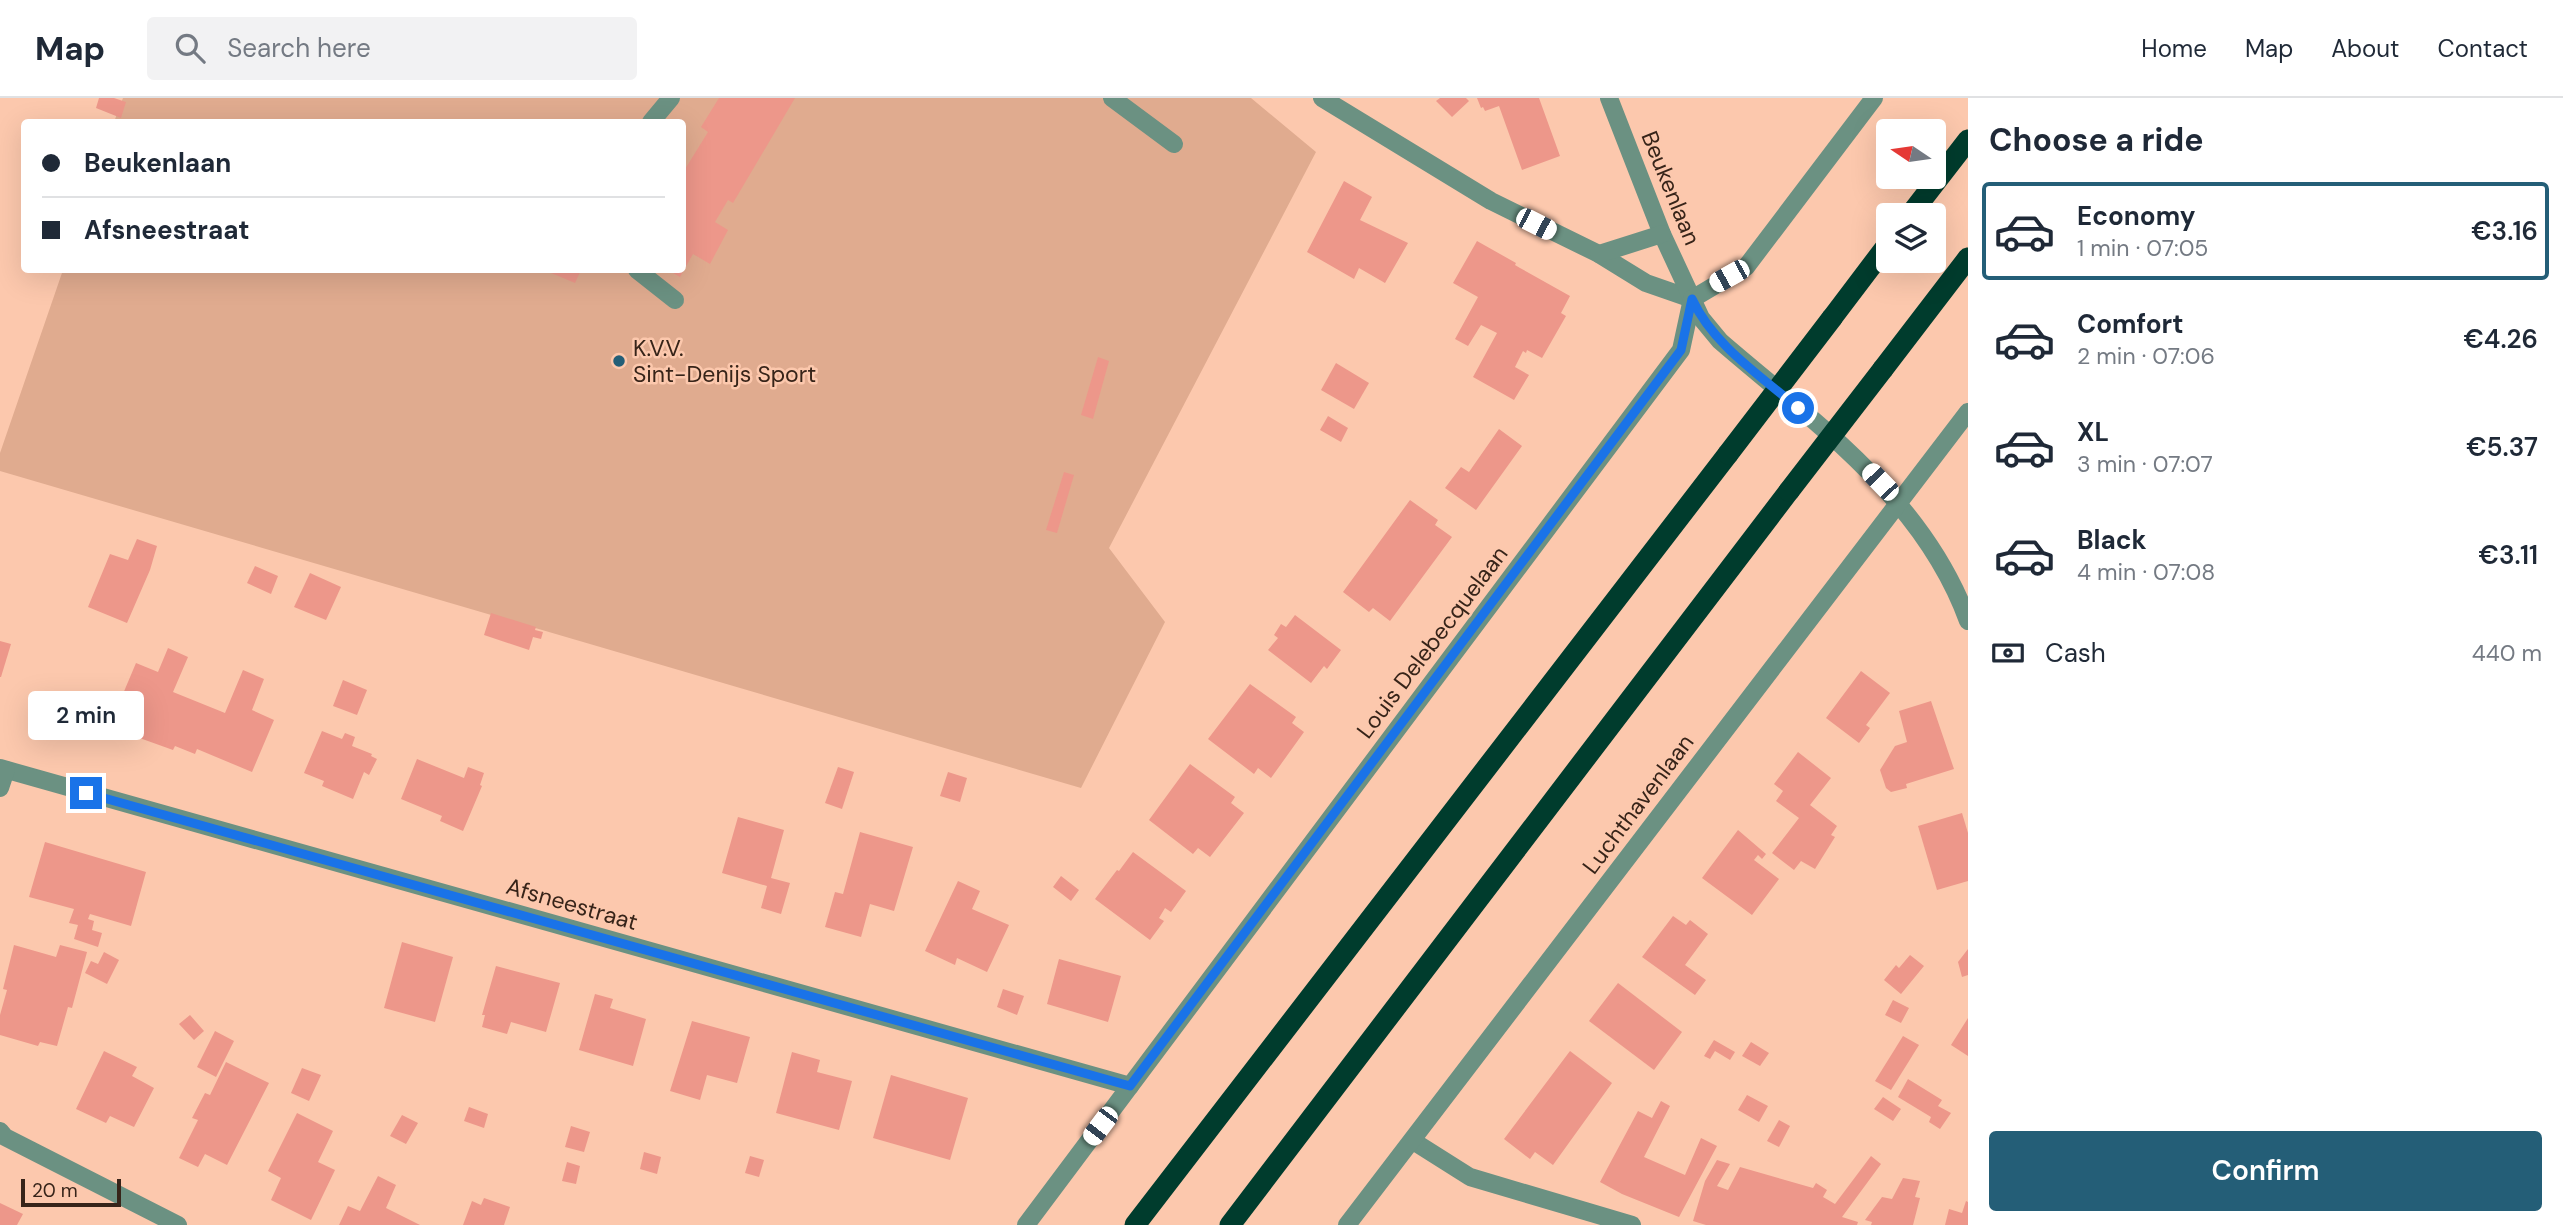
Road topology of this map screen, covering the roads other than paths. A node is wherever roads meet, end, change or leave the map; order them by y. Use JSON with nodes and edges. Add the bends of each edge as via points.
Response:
{"nodes":[{"id":1,"x":671,"y":98,"type":"edge"},
{"id":2,"x":1112,"y":98,"type":"edge"},
{"id":3,"x":1322,"y":98,"type":"edge"},
{"id":4,"x":1609,"y":98,"type":"edge"},
{"id":5,"x":1874,"y":98,"type":"edge"},
{"id":6,"x":654,"y":119,"type":"edge"},
{"id":7,"x":1968,"y":140,"type":"edge"},
{"id":8,"x":1174,"y":144,"type":"dead end"},
{"id":9,"x":1919,"y":203,"type":"edge"},
{"id":10,"x":1662,"y":234,"type":"junction"},
{"id":11,"x":1599,"y":254,"type":"junction"},
{"id":12,"x":1968,"y":258,"type":"edge"},
{"id":13,"x":1876,"y":260,"type":"edge"},
{"id":14,"x":641,"y":273,"type":"edge"},
{"id":15,"x":1692,"y":299,"type":"junction"},
{"id":16,"x":675,"y":300,"type":"dead end"},
{"id":17,"x":1968,"y":412,"type":"edge"},
{"id":18,"x":1899,"y":502,"type":"junction"},
{"id":19,"x":1968,"y":621,"type":"edge"},
{"id":20,"x":2,"y":775,"type":"edge"},
{"id":21,"x":1130,"y":1086,"type":"junction"},
{"id":22,"x":0,"y":1131,"type":"edge"},
{"id":23,"x":1413,"y":1142,"type":"junction"},
{"id":24,"x":178,"y":1225,"type":"edge"},
{"id":25,"x":1026,"y":1225,"type":"edge"},
{"id":26,"x":1136,"y":1225,"type":"edge"},
{"id":27,"x":1230,"y":1225,"type":"edge"},
{"id":28,"x":1347,"y":1225,"type":"edge"},
{"id":29,"x":1632,"y":1225,"type":"edge"}],
"edges":[{"from":1,"to":6,"type":"street"},
{"from":2,"to":8,"type":"street"},
{"from":3,"to":11,"type":"street","via":[[1491,201]]},
{"from":4,"to":10,"type":"street","name":"Beukenlaan"},
{"from":5,"to":15,"type":"street","via":[[1746,267]]},
{"from":7,"to":9,"type":"highway"},
{"from":10,"to":11,"type":"street"},
{"from":10,"to":15,"type":"street","name":"Beukenlaan"},
{"from":11,"to":15,"type":"street","via":[[1646,283]]},
{"from":12,"to":27,"type":"highway","bridge":true},
{"from":13,"to":26,"type":"highway","bridge":true},
{"from":14,"to":16,"type":"street"},
{"from":15,"to":18,"type":"street","name":"Beukenlaan","via":[[1720,341],[1862,463]]},
{"from":15,"to":21,"type":"street","name":"Louis Delebecquelaan","via":[[1681,350]]},
{"from":17,"to":18,"type":"street","name":"Luchthavenlaan"},
{"from":18,"to":19,"type":"street","name":"Beukenlaan","via":[[1956,588]]},
{"from":18,"to":23,"type":"street","name":"Luchthavenlaan"},
{"from":20,"to":21,"type":"street","name":"Afsneestraat"},
{"from":21,"to":25,"type":"street","name":"Louis Delebecquelaan"},
{"from":22,"to":24,"type":"street"},
{"from":23,"to":28,"type":"street","name":"Luchthavenlaan"},
{"from":23,"to":29,"type":"street","via":[[1470,1177]]}]}
